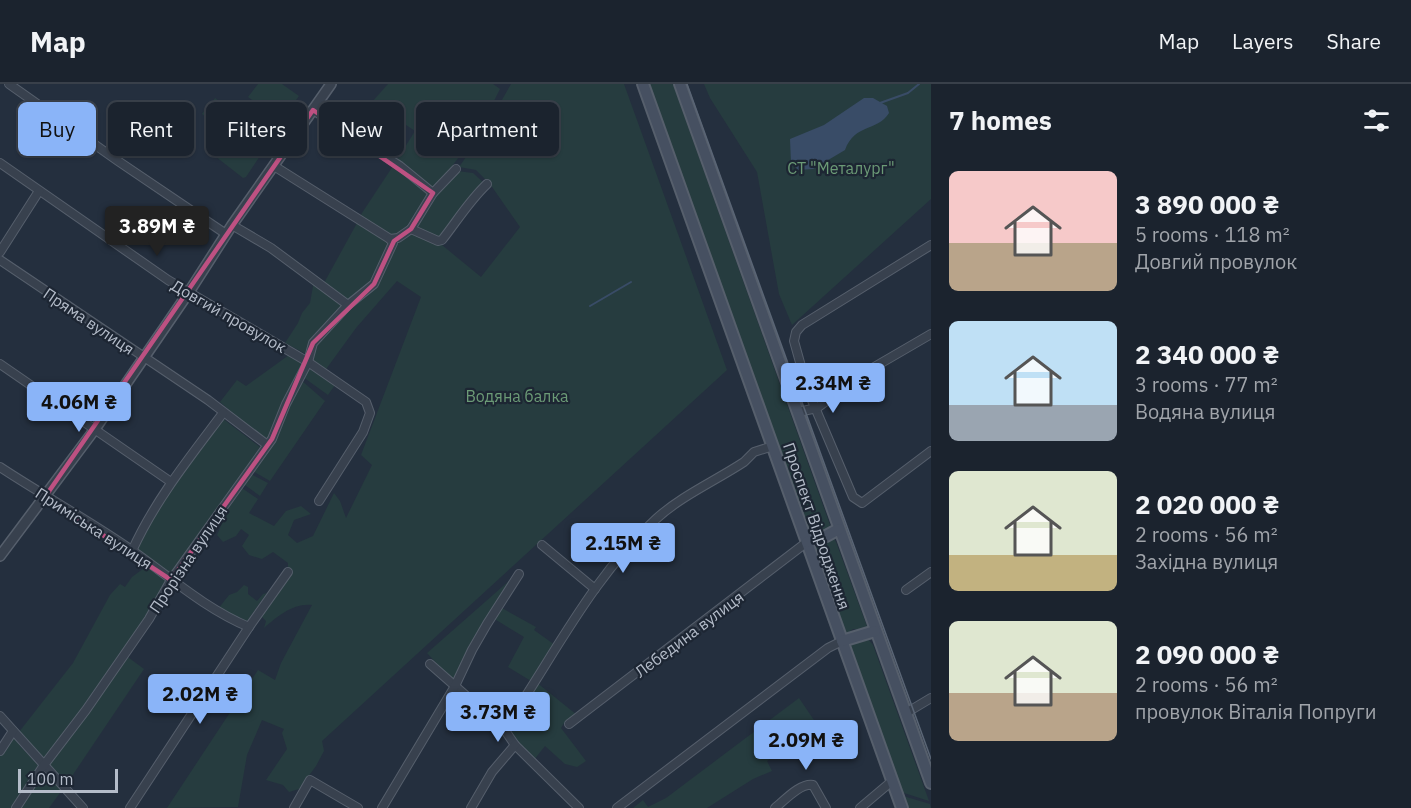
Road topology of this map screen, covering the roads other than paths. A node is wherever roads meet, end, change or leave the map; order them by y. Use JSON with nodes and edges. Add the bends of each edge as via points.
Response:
{"nodes":[{"id":1,"x":9,"y":84,"type":"edge"},
{"id":2,"x":331,"y":84,"type":"edge"},
{"id":3,"x":644,"y":84,"type":"edge"},
{"id":4,"x":680,"y":84,"type":"edge"},
{"id":5,"x":313,"y":110,"type":"junction"},
{"id":6,"x":0,"y":163,"type":"edge"},
{"id":7,"x":274,"y":166,"type":"junction"},
{"id":8,"x":456,"y":169,"type":"dead end"},
{"id":9,"x":487,"y":184,"type":"dead end"},
{"id":10,"x":39,"y":191,"type":"junction"},
{"id":11,"x":433,"y":193,"type":"junction"},
{"id":12,"x":411,"y":229,"type":"junction"},
{"id":13,"x":229,"y":230,"type":"junction"},
{"id":14,"x":390,"y":239,"type":"junction"},
{"id":15,"x":931,"y":244,"type":"edge"},
{"id":16,"x":0,"y":252,"type":"edge"},
{"id":17,"x":0,"y":260,"type":"edge"},
{"id":18,"x":189,"y":292,"type":"junction"},
{"id":19,"x":348,"y":305,"type":"junction"},
{"id":20,"x":931,"y":334,"type":"edge"},
{"id":21,"x":144,"y":358,"type":"junction"},
{"id":22,"x":308,"y":362,"type":"junction"},
{"id":23,"x":0,"y":364,"type":"edge"},
{"id":24,"x":816,"y":408,"type":"junction"},
{"id":25,"x":798,"y":411,"type":"junction"},
{"id":26,"x":223,"y":413,"type":"junction"},
{"id":27,"x":95,"y":429,"type":"junction"},
{"id":28,"x":266,"y":444,"type":"junction"},
{"id":29,"x":773,"y":446,"type":"junction"},
{"id":30,"x":931,"y":451,"type":"edge"},
{"id":31,"x":0,"y":467,"type":"edge"},
{"id":32,"x":171,"y":483,"type":"junction"},
{"id":33,"x":45,"y":497,"type":"junction"},
{"id":34,"x":319,"y":501,"type":"dead end"},
{"id":35,"x":839,"y":529,"type":"junction"},
{"id":36,"x":807,"y":542,"type":"junction"},
{"id":37,"x":542,"y":545,"type":"dead end"},
{"id":38,"x":132,"y":551,"type":"junction"},
{"id":39,"x":0,"y":556,"type":"edge"},
{"id":40,"x":288,"y":572,"type":"dead end"},
{"id":41,"x":931,"y":572,"type":"edge"},
{"id":42,"x":519,"y":574,"type":"dead end"},
{"id":43,"x":171,"y":580,"type":"junction"},
{"id":44,"x":595,"y":589,"type":"junction"},
{"id":45,"x":906,"y":590,"type":"dead end"},
{"id":46,"x":249,"y":627,"type":"junction"},
{"id":47,"x":875,"y":631,"type":"junction"},
{"id":48,"x":842,"y":641,"type":"junction"},
{"id":49,"x":430,"y":664,"type":"dead end"},
{"id":50,"x":455,"y":686,"type":"junction"},
{"id":51,"x":931,"y":698,"type":"edge"},
{"id":52,"x":906,"y":713,"type":"junction"},
{"id":53,"x":0,"y":716,"type":"edge"},
{"id":54,"x":569,"y":724,"type":"dead end"},
{"id":55,"x":504,"y":729,"type":"junction"},
{"id":56,"x":13,"y":731,"type":"junction"},
{"id":57,"x":514,"y":745,"type":"junction"},
{"id":58,"x":0,"y":751,"type":"edge"},
{"id":59,"x":44,"y":765,"type":"junction"},
{"id":60,"x":892,"y":781,"type":"junction"},
{"id":61,"x":931,"y":783,"type":"edge"},
{"id":62,"x":473,"y":807,"type":"edge"},
{"id":63,"x":16,"y":808,"type":"edge"},
{"id":64,"x":82,"y":808,"type":"edge"},
{"id":65,"x":130,"y":808,"type":"edge"},
{"id":66,"x":294,"y":808,"type":"edge"},
{"id":67,"x":358,"y":808,"type":"edge"},
{"id":68,"x":382,"y":808,"type":"edge"},
{"id":69,"x":579,"y":808,"type":"edge"},
{"id":70,"x":617,"y":808,"type":"edge"},
{"id":71,"x":775,"y":808,"type":"edge"},
{"id":72,"x":826,"y":808,"type":"edge"},
{"id":73,"x":860,"y":808,"type":"edge"},
{"id":74,"x":902,"y":808,"type":"edge"}],
"edges":[{"from":1,"to":13,"type":"street","via":[[118,161]]},
{"from":2,"to":5,"type":"street"},
{"from":3,"to":29,"type":"main road","name":"Проспект Відродження"},
{"from":4,"to":25,"type":"main road","name":"Проспект Відродження"},
{"from":5,"to":7,"type":"street"},
{"from":5,"to":11,"type":"street","via":[[400,166]]},
{"from":6,"to":10,"type":"street","name":"Довгий провулок"},
{"from":7,"to":13,"type":"street"},
{"from":7,"to":14,"type":"street"},
{"from":8,"to":11,"type":"street"},
{"from":9,"to":12,"type":"street","via":[[442,240]]},
{"from":10,"to":16,"type":"street"},
{"from":10,"to":18,"type":"street","name":"Довгий провулок"},
{"from":11,"to":12,"type":"street"},
{"from":12,"to":14,"type":"street"},
{"from":13,"to":18,"type":"street"},
{"from":13,"to":19,"type":"street","via":[[271,248]]},
{"from":14,"to":19,"type":"street","name":"Прорізна вулиця","via":[[393,243],[374,284]]},
{"from":15,"to":24,"type":"street","via":[[796,332],[794,341]]},
{"from":17,"to":21,"type":"street","name":"Пряма вулиця"},
{"from":18,"to":21,"type":"street"},
{"from":18,"to":22,"type":"street","name":"Довгий провулок"},
{"from":19,"to":22,"type":"street","name":"Прорізна вулиця","via":[[313,343]]},
{"from":20,"to":24,"type":"street","via":[[864,373]]},
{"from":21,"to":26,"type":"street","name":"Пряма вулиця"},
{"from":21,"to":27,"type":"street"},
{"from":22,"to":28,"type":"street","name":"Прорізна вулиця","via":[[272,439]]},
{"from":22,"to":34,"type":"street","name":"Довгий провулок","via":[[366,402],[370,413],[363,432]]},
{"from":23,"to":27,"type":"street"},
{"from":24,"to":25,"type":"street"},
{"from":24,"to":30,"type":"street","via":[[853,497],[862,503]]},
{"from":25,"to":35,"type":"main road","name":"Проспект Відродження"},
{"from":26,"to":28,"type":"street","name":"Пряма вулиця"},
{"from":26,"to":32,"type":"street"},
{"from":27,"to":32,"type":"street"},
{"from":27,"to":33,"type":"street"},
{"from":28,"to":43,"type":"street","name":"Прорізна вулиця"},
{"from":29,"to":36,"type":"main road","name":"Проспект Відродження"},
{"from":29,"to":44,"type":"street","via":[[754,452],[657,518]]},
{"from":31,"to":33,"type":"street","name":"Приміська вулиця"},
{"from":32,"to":38,"type":"street","via":[[144,524]]},
{"from":33,"to":38,"type":"street","name":"Приміська вулиця"},
{"from":33,"to":39,"type":"street"},
{"from":35,"to":36,"type":"main road"},
{"from":35,"to":47,"type":"main road","name":"Проспект Відродження"},
{"from":36,"to":48,"type":"main road","name":"Проспект Відродження"},
{"from":36,"to":54,"type":"street","name":"Лебедина вулиця"},
{"from":37,"to":44,"type":"street"},
{"from":38,"to":43,"type":"street","name":"Приміська вулиця"},
{"from":40,"to":46,"type":"street"},
{"from":41,"to":45,"type":"street"},
{"from":42,"to":50,"type":"street"},
{"from":43,"to":46,"type":"street","name":"Приміська вулиця","via":[[219,613]]},
{"from":43,"to":59,"type":"street","name":"Прорізна вулиця","via":[[86,710]]},
{"from":44,"to":55,"type":"street"},
{"from":46,"to":65,"type":"street"},
{"from":47,"to":48,"type":"main road"},
{"from":47,"to":52,"type":"main road","name":"Проспект Відродження"},
{"from":48,"to":60,"type":"main road","name":"Проспект Відродження"},
{"from":48,"to":70,"type":"street"},
{"from":49,"to":50,"type":"street"},
{"from":50,"to":55,"type":"street"},
{"from":50,"to":68,"type":"street"},
{"from":51,"to":52,"type":"street"},
{"from":52,"to":61,"type":"main road","name":"Проспект Відродження"},
{"from":53,"to":56,"type":"street"},
{"from":55,"to":57,"type":"street"},
{"from":56,"to":58,"type":"street"},
{"from":56,"to":59,"type":"street"},
{"from":57,"to":62,"type":"street","via":[[492,772]]},
{"from":57,"to":69,"type":"street"},
{"from":59,"to":63,"type":"street","name":"Прорізна вулиця"},
{"from":59,"to":64,"type":"street"},
{"from":60,"to":73,"type":"street"},
{"from":60,"to":74,"type":"main road","name":"Проспект Відродження"},
{"from":66,"to":67,"type":"street","via":[[310,780]]},
{"from":71,"to":72,"type":"street","via":[[809,784]]}]}
